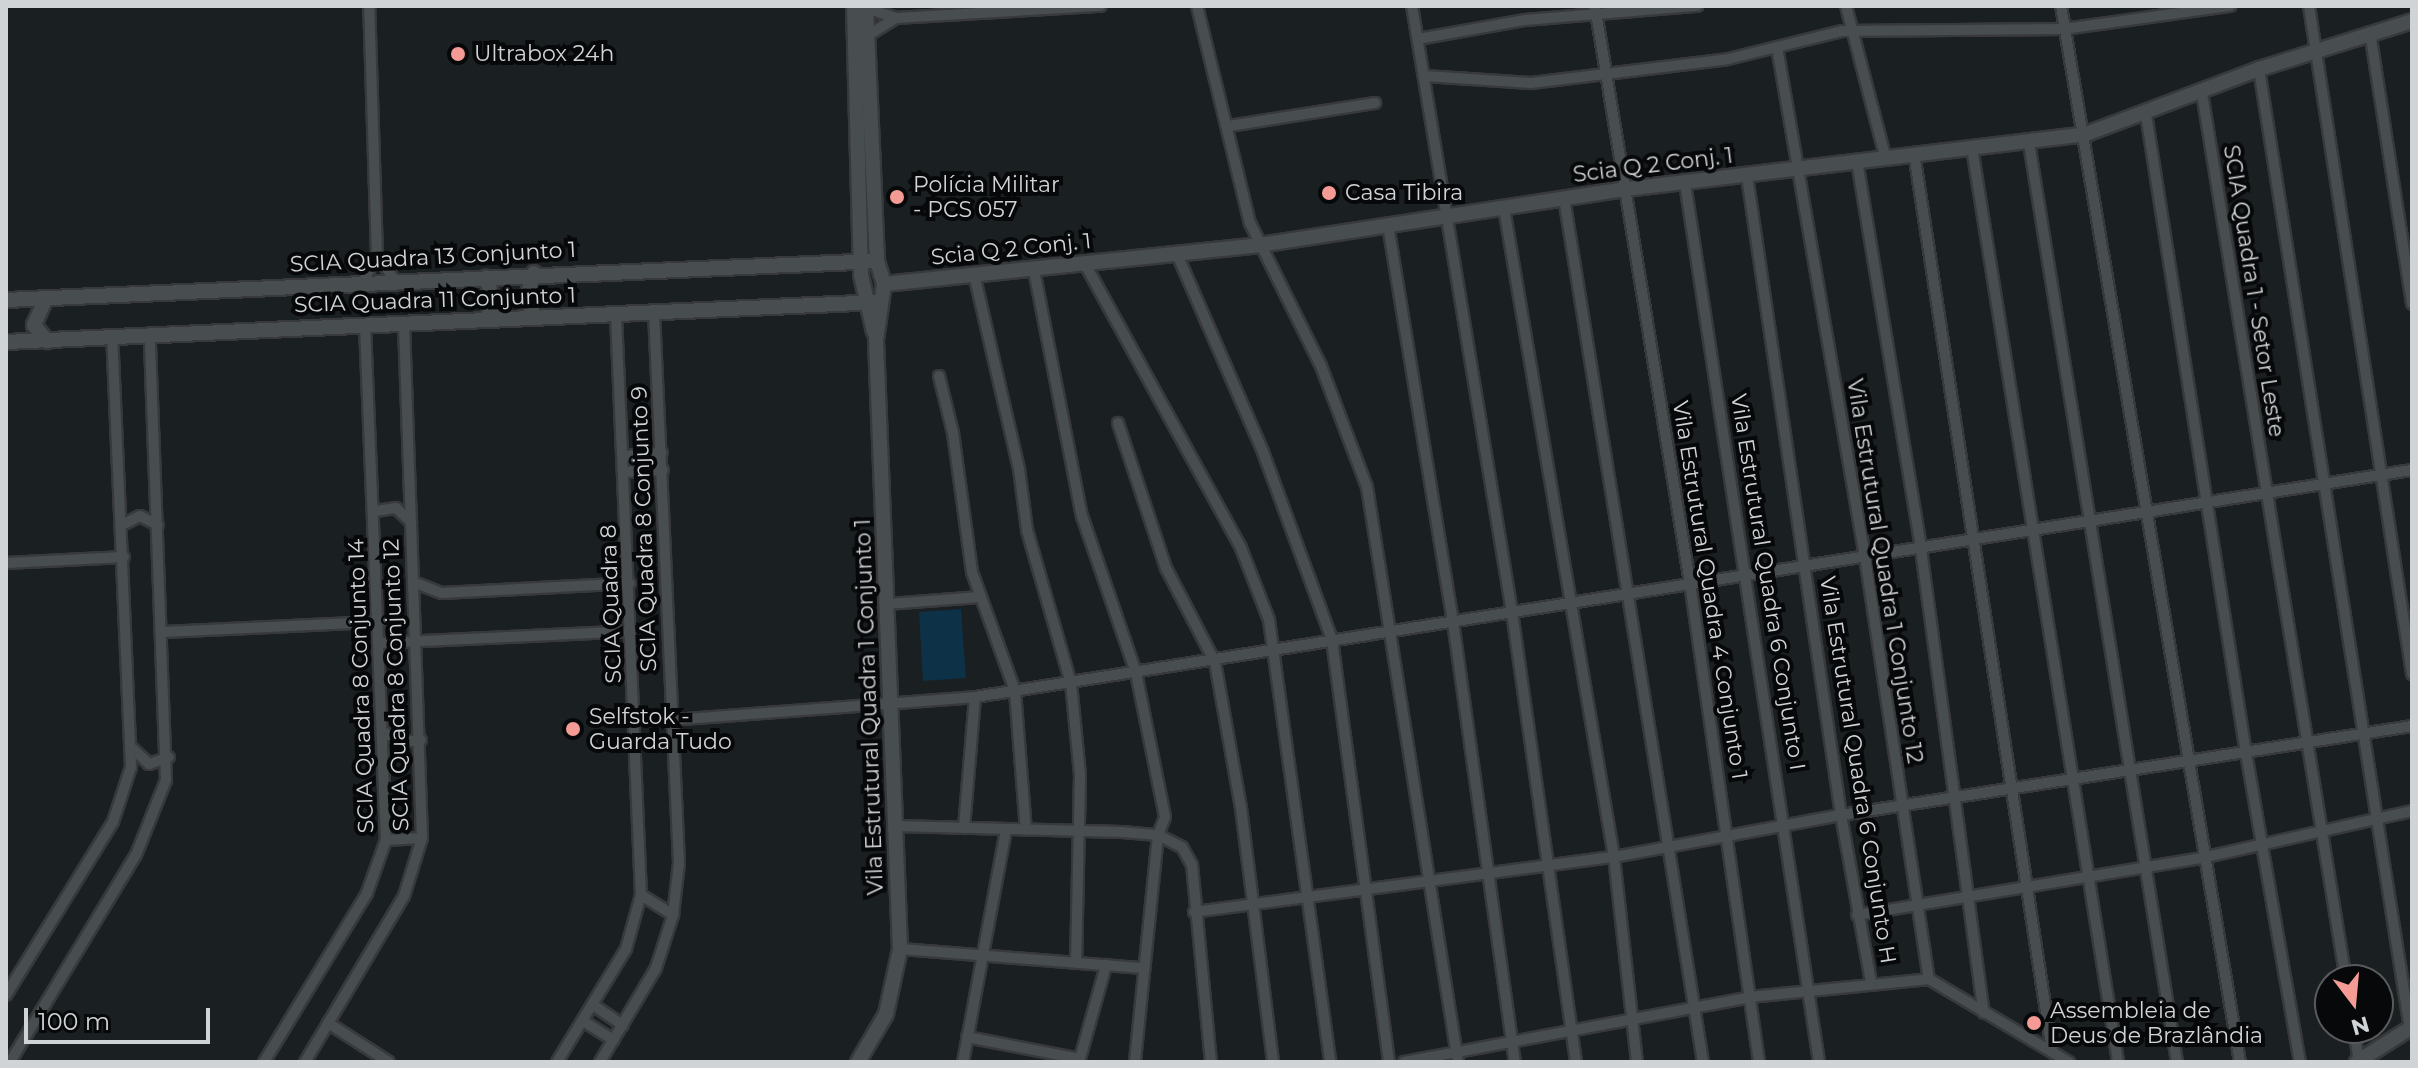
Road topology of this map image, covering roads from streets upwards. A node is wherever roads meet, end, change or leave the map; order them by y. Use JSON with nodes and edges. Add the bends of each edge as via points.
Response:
{"nodes":[{"id":1,"x":369,"y":6,"type":"edge"},
{"id":2,"x":1101,"y":6,"type":"edge"},
{"id":3,"x":1197,"y":6,"type":"edge"},
{"id":4,"x":1412,"y":6,"type":"edge"},
{"id":5,"x":1595,"y":6,"type":"edge"},
{"id":6,"x":1697,"y":6,"type":"edge"},
{"id":7,"x":1846,"y":6,"type":"edge"},
{"id":8,"x":2061,"y":6,"type":"edge"},
{"id":9,"x":2230,"y":6,"type":"edge"},
{"id":10,"x":2309,"y":6,"type":"edge"},
{"id":11,"x":862,"y":7,"type":"edge"},
{"id":12,"x":896,"y":18,"type":"junction"},
{"id":13,"x":1597,"y":18,"type":"junction"},
{"id":14,"x":2412,"y":21,"type":"edge"},
{"id":15,"x":2064,"y":29,"type":"junction"},
{"id":16,"x":2370,"y":32,"type":"junction"},
{"id":17,"x":1856,"y":33,"type":"junction"},
{"id":18,"x":867,"y":36,"type":"junction"},
{"id":19,"x":1418,"y":39,"type":"junction"},
{"id":20,"x":1777,"y":47,"type":"junction"},
{"id":21,"x":2317,"y":50,"type":"junction"},
{"id":22,"x":2259,"y":69,"type":"junction"},
{"id":23,"x":1605,"y":74,"type":"junction"},
{"id":24,"x":1425,"y":76,"type":"junction"},
{"id":25,"x":2202,"y":93,"type":"junction"},
{"id":26,"x":1375,"y":103,"type":"dead end"},
{"id":27,"x":2146,"y":114,"type":"junction"},
{"id":28,"x":1229,"y":126,"type":"junction"},
{"id":29,"x":2086,"y":134,"type":"junction"},
{"id":30,"x":2029,"y":143,"type":"junction"},
{"id":31,"x":1972,"y":148,"type":"junction"},
{"id":32,"x":1914,"y":153,"type":"junction"},
{"id":33,"x":1885,"y":156,"type":"junction"},
{"id":34,"x":1857,"y":161,"type":"junction"},
{"id":35,"x":1800,"y":169,"type":"junction"},
{"id":36,"x":1747,"y":176,"type":"junction"},
{"id":37,"x":1685,"y":183,"type":"junction"},
{"id":38,"x":1626,"y":189,"type":"junction"},
{"id":39,"x":1564,"y":198,"type":"junction"},
{"id":40,"x":1504,"y":208,"type":"junction"},
{"id":41,"x":1446,"y":215,"type":"junction"},
{"id":42,"x":1388,"y":225,"type":"junction"},
{"id":43,"x":1259,"y":245,"type":"junction"},
{"id":44,"x":1177,"y":254,"type":"junction"},
{"id":45,"x":377,"y":255,"type":"junction"},
{"id":46,"x":870,"y":261,"type":"junction"},
{"id":47,"x":1085,"y":264,"type":"junction"},
{"id":48,"x":1034,"y":270,"type":"junction"},
{"id":49,"x":534,"y":273,"type":"junction"},
{"id":50,"x":974,"y":274,"type":"junction"},
{"id":51,"x":486,"y":277,"type":"junction"},
{"id":52,"x":395,"y":281,"type":"junction"},
{"id":53,"x":363,"y":282,"type":"junction"},
{"id":54,"x":884,"y":284,"type":"junction"},
{"id":55,"x":46,"y":298,"type":"junction"},
{"id":56,"x":6,"y":300,"type":"edge"},
{"id":57,"x":872,"y":302,"type":"junction"},
{"id":58,"x":2412,"y":304,"type":"edge"},
{"id":59,"x":654,"y":312,"type":"junction"},
{"id":60,"x":616,"y":315,"type":"junction"},
{"id":61,"x":536,"y":318,"type":"junction"},
{"id":62,"x":485,"y":320,"type":"junction"},
{"id":63,"x":404,"y":324,"type":"junction"},
{"id":64,"x":365,"y":325,"type":"junction"},
{"id":65,"x":150,"y":335,"type":"junction"},
{"id":66,"x":112,"y":338,"type":"junction"},
{"id":67,"x":47,"y":341,"type":"junction"},
{"id":68,"x":6,"y":342,"type":"edge"},
{"id":69,"x":939,"y":376,"type":"dead end"},
{"id":70,"x":1118,"y":423,"type":"dead end"},
{"id":71,"x":662,"y":453,"type":"junction"},
{"id":72,"x":624,"y":456,"type":"junction"},
{"id":73,"x":663,"y":470,"type":"junction"},
{"id":74,"x":2412,"y":470,"type":"edge"},
{"id":75,"x":625,"y":472,"type":"junction"},
{"id":76,"x":2382,"y":475,"type":"junction"},
{"id":77,"x":2323,"y":485,"type":"junction"},
{"id":78,"x":2267,"y":494,"type":"junction"},
{"id":79,"x":2207,"y":502,"type":"junction"},
{"id":80,"x":376,"y":511,"type":"junction"},
{"id":81,"x":2150,"y":513,"type":"junction"},
{"id":82,"x":411,"y":522,"type":"junction"},
{"id":83,"x":2092,"y":523,"type":"junction"},
{"id":84,"x":122,"y":525,"type":"junction"},
{"id":85,"x":158,"y":525,"type":"junction"},
{"id":86,"x":2033,"y":532,"type":"junction"},
{"id":87,"x":1977,"y":539,"type":"junction"},
{"id":88,"x":1921,"y":549,"type":"junction"},
{"id":89,"x":124,"y":557,"type":"junction"},
{"id":90,"x":1865,"y":557,"type":"junction"},
{"id":91,"x":6,"y":563,"type":"edge"},
{"id":92,"x":1806,"y":565,"type":"junction"},
{"id":93,"x":1747,"y":575,"type":"junction"},
{"id":94,"x":413,"y":582,"type":"junction"},
{"id":95,"x":630,"y":583,"type":"junction"},
{"id":96,"x":1690,"y":583,"type":"junction"},
{"id":97,"x":1631,"y":592,"type":"junction"},
{"id":98,"x":978,"y":597,"type":"junction"},
{"id":99,"x":1571,"y":603,"type":"junction"},
{"id":100,"x":888,"y":604,"type":"junction"},
{"id":101,"x":1512,"y":612,"type":"junction"},
{"id":102,"x":380,"y":622,"type":"junction"},
{"id":103,"x":1453,"y":622,"type":"junction"},
{"id":104,"x":1393,"y":630,"type":"junction"},
{"id":105,"x":631,"y":631,"type":"junction"},
{"id":106,"x":164,"y":632,"type":"junction"},
{"id":107,"x":417,"y":640,"type":"junction"},
{"id":108,"x":1332,"y":640,"type":"junction"},
{"id":109,"x":381,"y":643,"type":"junction"},
{"id":110,"x":1276,"y":650,"type":"junction"},
{"id":111,"x":1215,"y":662,"type":"junction"},
{"id":112,"x":1136,"y":673,"type":"junction"},
{"id":113,"x":2412,"y":674,"type":"edge"},
{"id":114,"x":1071,"y":683,"type":"junction"},
{"id":115,"x":1015,"y":691,"type":"junction"},
{"id":116,"x":975,"y":697,"type":"junction"},
{"id":117,"x":894,"y":707,"type":"junction"},
{"id":118,"x":672,"y":720,"type":"junction"},
{"id":119,"x":2412,"y":726,"type":"edge"},
{"id":120,"x":385,"y":733,"type":"junction"},
{"id":121,"x":2365,"y":733,"type":"junction"},
{"id":122,"x":421,"y":740,"type":"junction"},
{"id":123,"x":2308,"y":741,"type":"junction"},
{"id":124,"x":133,"y":749,"type":"junction"},
{"id":125,"x":2246,"y":753,"type":"junction"},
{"id":126,"x":169,"y":757,"type":"junction"},
{"id":127,"x":2188,"y":761,"type":"junction"},
{"id":128,"x":2129,"y":770,"type":"junction"},
{"id":129,"x":2071,"y":781,"type":"junction"},
{"id":130,"x":2014,"y":791,"type":"junction"},
{"id":131,"x":1958,"y":800,"type":"junction"},
{"id":132,"x":1902,"y":807,"type":"junction"},
{"id":133,"x":2412,"y":811,"type":"edge"},
{"id":134,"x":1841,"y":815,"type":"junction"},
{"id":135,"x":2380,"y":821,"type":"junction"},
{"id":136,"x":897,"y":826,"type":"junction"},
{"id":137,"x":1786,"y":826,"type":"junction"},
{"id":138,"x":964,"y":828,"type":"junction"},
{"id":139,"x":1077,"y":829,"type":"junction"},
{"id":140,"x":1006,"y":830,"type":"junction"},
{"id":141,"x":1026,"y":830,"type":"junction"},
{"id":142,"x":1728,"y":834,"type":"junction"},
{"id":143,"x":2324,"y":834,"type":"junction"},
{"id":144,"x":1158,"y":835,"type":"junction"},
{"id":145,"x":422,"y":838,"type":"junction"},
{"id":146,"x":386,"y":840,"type":"junction"},
{"id":147,"x":1667,"y":844,"type":"junction"},
{"id":148,"x":2261,"y":846,"type":"junction"},
{"id":149,"x":1614,"y":857,"type":"junction"},
{"id":150,"x":2206,"y":857,"type":"junction"},
{"id":151,"x":1547,"y":862,"type":"junction"},
{"id":152,"x":2145,"y":867,"type":"junction"},
{"id":153,"x":1490,"y":872,"type":"junction"},
{"id":154,"x":2088,"y":878,"type":"junction"},
{"id":155,"x":1428,"y":881,"type":"junction"},
{"id":156,"x":1367,"y":888,"type":"junction"},
{"id":157,"x":2030,"y":889,"type":"junction"},
{"id":158,"x":641,"y":895,"type":"junction"},
{"id":159,"x":1308,"y":895,"type":"junction"},
{"id":160,"x":1972,"y":897,"type":"junction"},
{"id":161,"x":1252,"y":902,"type":"junction"},
{"id":162,"x":1915,"y":907,"type":"junction"},
{"id":163,"x":1194,"y":912,"type":"junction"},
{"id":164,"x":673,"y":915,"type":"junction"},
{"id":165,"x":1857,"y":915,"type":"junction"},
{"id":166,"x":900,"y":949,"type":"junction"},
{"id":167,"x":983,"y":956,"type":"junction"},
{"id":168,"x":1076,"y":962,"type":"junction"},
{"id":169,"x":2344,"y":964,"type":"edge"},
{"id":170,"x":1106,"y":965,"type":"junction"},
{"id":171,"x":1144,"y":968,"type":"junction"},
{"id":172,"x":1929,"y":979,"type":"junction"},
{"id":173,"x":1871,"y":981,"type":"junction"},
{"id":174,"x":1810,"y":988,"type":"junction"},
{"id":175,"x":6,"y":995,"type":"edge"},
{"id":176,"x":1750,"y":997,"type":"junction"},
{"id":177,"x":593,"y":1005,"type":"junction"},
{"id":178,"x":1697,"y":1008,"type":"junction"},
{"id":179,"x":1984,"y":1013,"type":"junction"},
{"id":180,"x":1632,"y":1020,"type":"junction"},
{"id":181,"x":583,"y":1021,"type":"junction"},
{"id":182,"x":328,"y":1023,"type":"junction"},
{"id":183,"x":623,"y":1025,"type":"junction"},
{"id":184,"x":2411,"y":1028,"type":"edge"},
{"id":185,"x":1571,"y":1031,"type":"junction"},
{"id":186,"x":967,"y":1037,"type":"junction"},
{"id":187,"x":614,"y":1040,"type":"junction"},
{"id":188,"x":1512,"y":1041,"type":"junction"},
{"id":189,"x":2052,"y":1051,"type":"junction"},
{"id":190,"x":1457,"y":1057,"type":"edge"},
{"id":191,"x":1080,"y":1061,"type":"edge"},
{"id":192,"x":10,"y":1062,"type":"edge"},
{"id":193,"x":264,"y":1062,"type":"edge"},
{"id":194,"x":305,"y":1062,"type":"edge"},
{"id":195,"x":389,"y":1062,"type":"edge"},
{"id":196,"x":557,"y":1062,"type":"edge"},
{"id":197,"x":600,"y":1062,"type":"edge"},
{"id":198,"x":858,"y":1062,"type":"edge"},
{"id":199,"x":963,"y":1062,"type":"edge"},
{"id":200,"x":1135,"y":1062,"type":"edge"},
{"id":201,"x":1211,"y":1062,"type":"edge"},
{"id":202,"x":1273,"y":1062,"type":"edge"},
{"id":203,"x":1330,"y":1062,"type":"edge"},
{"id":204,"x":1389,"y":1062,"type":"edge"},
{"id":205,"x":1404,"y":1062,"type":"edge"},
{"id":206,"x":1515,"y":1062,"type":"edge"},
{"id":207,"x":1576,"y":1062,"type":"edge"},
{"id":208,"x":1637,"y":1062,"type":"edge"},
{"id":209,"x":1703,"y":1062,"type":"edge"},
{"id":210,"x":1759,"y":1062,"type":"edge"},
{"id":211,"x":1819,"y":1062,"type":"edge"},
{"id":212,"x":2069,"y":1062,"type":"edge"},
{"id":213,"x":2118,"y":1062,"type":"edge"},
{"id":214,"x":2177,"y":1062,"type":"edge"},
{"id":215,"x":2240,"y":1062,"type":"edge"},
{"id":216,"x":2300,"y":1062,"type":"edge"},
{"id":217,"x":2358,"y":1062,"type":"edge"}],
"edges":[{"from":1,"to":45,"type":"street"},
{"from":2,"to":12,"type":"street"},
{"from":3,"to":28,"type":"street"},
{"from":4,"to":19,"type":"street"},
{"from":5,"to":13,"type":"street","name":"Vila Estrutural Quadra 4 Conjunto 1"},
{"from":6,"to":13,"type":"street"},
{"from":7,"to":17,"type":"street"},
{"from":8,"to":15,"type":"street"},
{"from":9,"to":15,"type":"street"},
{"from":10,"to":21,"type":"street"},
{"from":11,"to":12,"type":"street"},
{"from":11,"to":18,"type":"street"},
{"from":11,"to":46,"type":"street"},
{"from":12,"to":18,"type":"street"},
{"from":13,"to":19,"type":"street","via":[[1525,20]]},
{"from":13,"to":23,"type":"street","name":"Vila Estrutural Quadra 4 Conjunto 1"},
{"from":14,"to":16,"type":"street","name":"Scia Q 2 Conj. 1"},
{"from":15,"to":17,"type":"street"},
{"from":15,"to":29,"type":"street"},
{"from":16,"to":21,"type":"street","name":"Scia Q 2 Conj. 1"},
{"from":16,"to":58,"type":"street"},
{"from":17,"to":20,"type":"street","via":[[1842,31]]},
{"from":17,"to":33,"type":"street"},
{"from":18,"to":46,"type":"street"},
{"from":19,"to":24,"type":"street"},
{"from":20,"to":23,"type":"street"},
{"from":20,"to":35,"type":"street","name":"Vila Estrutural Quadra 1 Conjunto 12"},
{"from":21,"to":22,"type":"street","name":"Scia Q 2 Conj. 1"},
{"from":21,"to":76,"type":"street"},
{"from":22,"to":25,"type":"street","name":"Scia Q 2 Conj. 1"},
{"from":22,"to":77,"type":"street"},
{"from":23,"to":24,"type":"street","via":[[1531,83]]},
{"from":23,"to":38,"type":"street","name":"Vila Estrutural Quadra 4 Conjunto 1"},
{"from":24,"to":41,"type":"street"},
{"from":25,"to":27,"type":"street","name":"Scia Q 2 Conj. 1"},
{"from":25,"to":78,"type":"street","name":"SCIA Quadra 1 - Setor Leste"},
{"from":26,"to":28,"type":"street"},
{"from":27,"to":29,"type":"street","name":"Scia Q 2 Conj. 1"},
{"from":27,"to":79,"type":"street"},
{"from":28,"to":43,"type":"street"},
{"from":29,"to":30,"type":"street","name":"Scia Q 2 Conj. 1"},
{"from":29,"to":81,"type":"street"},
{"from":30,"to":31,"type":"street","name":"Scia Q 2 Conj. 1"},
{"from":30,"to":83,"type":"street"},
{"from":31,"to":32,"type":"street","name":"Scia Q 2 Conj. 1"},
{"from":31,"to":86,"type":"street"},
{"from":32,"to":33,"type":"street","name":"Scia Q 2 Conj. 1"},
{"from":32,"to":87,"type":"street"},
{"from":33,"to":34,"type":"street","name":"Scia Q 2 Conj. 1"},
{"from":34,"to":35,"type":"street","name":"Scia Q 2 Conj. 1"},
{"from":34,"to":88,"type":"street"},
{"from":35,"to":36,"type":"street","name":"Scia Q 2 Conj. 1"},
{"from":35,"to":90,"type":"street","name":"Vila Estrutural Quadra 1 Conjunto 12"},
{"from":36,"to":37,"type":"street","name":"Scia Q 2 Conj. 1"},
{"from":36,"to":92,"type":"street","name":"Vila Estrutural Quadra 6 Conjunto H"},
{"from":37,"to":38,"type":"street","name":"Scia Q 2 Conj. 1"},
{"from":37,"to":93,"type":"street","name":"Vila Estrutural Quadra 6 Conjunto I"},
{"from":38,"to":39,"type":"street","name":"Scia Q 2 Conj. 1"},
{"from":38,"to":96,"type":"street","name":"Vila Estrutural Quadra 4 Conjunto 1"},
{"from":39,"to":40,"type":"street","name":"Scia Q 2 Conj. 1"},
{"from":39,"to":97,"type":"street"},
{"from":40,"to":41,"type":"street","name":"Scia Q 2 Conj. 1"},
{"from":40,"to":99,"type":"street"},
{"from":41,"to":42,"type":"street","name":"Scia Q 2 Conj. 1"},
{"from":41,"to":101,"type":"street"},
{"from":42,"to":43,"type":"street","name":"Scia Q 2 Conj. 1"},
{"from":42,"to":103,"type":"street"},
{"from":43,"to":44,"type":"street","name":"Scia Q 2 Conj. 1"},
{"from":43,"to":104,"type":"street","via":[[1350,436],[1367,487]]},
{"from":44,"to":47,"type":"street","name":"Scia Q 2 Conj. 1"},
{"from":44,"to":108,"type":"street","via":[[1263,452]]},
{"from":45,"to":52,"type":"street"},
{"from":45,"to":53,"type":"street"},
{"from":46,"to":49,"type":"street","name":"SCIA Quadra 13 Conjunto 1"},
{"from":46,"to":54,"type":"street"},
{"from":46,"to":57,"type":"street","name":"Vila Estrutural Quadra 1 Conjunto 1"},
{"from":47,"to":48,"type":"street","name":"Scia Q 2 Conj. 1"},
{"from":47,"to":110,"type":"street","via":[[1241,548]]},
{"from":48,"to":50,"type":"street","name":"Scia Q 2 Conj. 1"},
{"from":48,"to":112,"type":"street","via":[[1082,516]]},
{"from":49,"to":51,"type":"street","name":"SCIA Quadra 13 Conjunto 1"},
{"from":49,"to":61,"type":"street","via":[[526,299]]},
{"from":50,"to":54,"type":"street","name":"Scia Q 2 Conj. 1"},
{"from":50,"to":114,"type":"street","via":[[1019,469],[1027,530]]},
{"from":51,"to":52,"type":"street","name":"SCIA Quadra 13 Conjunto 1"},
{"from":51,"to":62,"type":"street","via":[[495,305]]},
{"from":52,"to":53,"type":"street","name":"SCIA Quadra 13 Conjunto 1"},
{"from":53,"to":55,"type":"street","name":"SCIA Quadra 13 Conjunto 1"},
{"from":54,"to":57,"type":"street"},
{"from":55,"to":56,"type":"street","name":"SCIA Quadra 13 Conjunto 1"},
{"from":55,"to":67,"type":"street","via":[[34,325]]},
{"from":57,"to":59,"type":"street","name":"SCIA Quadra 11 Conjunto 1"},
{"from":57,"to":100,"type":"street","name":"Vila Estrutural Quadra 1 Conjunto 1"},
{"from":59,"to":60,"type":"street","name":"SCIA Quadra 11 Conjunto 1"},
{"from":59,"to":71,"type":"street","name":"SCIA Quadra 8 Conjunto 9"},
{"from":60,"to":61,"type":"street","name":"SCIA Quadra 11 Conjunto 1"},
{"from":60,"to":72,"type":"street","name":"SCIA Quadra 8"},
{"from":61,"to":62,"type":"street","name":"SCIA Quadra 11 Conjunto 1"},
{"from":62,"to":63,"type":"street","name":"SCIA Quadra 11 Conjunto 1"},
{"from":63,"to":64,"type":"street","name":"SCIA Quadra 11 Conjunto 1"},
{"from":63,"to":82,"type":"street","name":"SCIA Quadra 8 Conjunto 12"},
{"from":64,"to":65,"type":"street","name":"SCIA Quadra 11 Conjunto 1"},
{"from":64,"to":80,"type":"street","name":"SCIA Quadra 8 Conjunto 14"},
{"from":65,"to":66,"type":"street","name":"SCIA Quadra 11 Conjunto 1"},
{"from":65,"to":85,"type":"street"},
{"from":66,"to":67,"type":"street","name":"SCIA Quadra 11 Conjunto 1"},
{"from":66,"to":84,"type":"street"},
{"from":67,"to":68,"type":"street","name":"SCIA Quadra 11 Conjunto 1"},
{"from":69,"to":98,"type":"street"},
{"from":70,"to":111,"type":"street","via":[[1166,568]]},
{"from":71,"to":72,"type":"street"},
{"from":71,"to":73,"type":"street","name":"SCIA Quadra 8 Conjunto 9"},
{"from":72,"to":75,"type":"street","name":"SCIA Quadra 8"},
{"from":73,"to":75,"type":"street"},
{"from":73,"to":118,"type":"street","name":"SCIA Quadra 8 Conjunto 9"},
{"from":74,"to":76,"type":"street"},
{"from":75,"to":95,"type":"street","name":"SCIA Quadra 8"},
{"from":76,"to":77,"type":"street"},
{"from":76,"to":113,"type":"street"},
{"from":77,"to":78,"type":"street"},
{"from":77,"to":121,"type":"street"},
{"from":78,"to":79,"type":"street"},
{"from":78,"to":123,"type":"street","name":"SCIA Quadra 1 - Setor Leste"},
{"from":79,"to":81,"type":"street"},
{"from":79,"to":125,"type":"street"},
{"from":80,"to":82,"type":"street","via":[[396,508]]},
{"from":80,"to":102,"type":"street","name":"SCIA Quadra 8 Conjunto 14"},
{"from":81,"to":83,"type":"street"},
{"from":81,"to":127,"type":"street"},
{"from":82,"to":94,"type":"street","name":"SCIA Quadra 8 Conjunto 12"},
{"from":83,"to":86,"type":"street"},
{"from":83,"to":128,"type":"street"},
{"from":84,"to":85,"type":"street","via":[[140,516]]},
{"from":84,"to":89,"type":"street"},
{"from":85,"to":106,"type":"street"},
{"from":86,"to":87,"type":"street"},
{"from":86,"to":129,"type":"street"},
{"from":87,"to":88,"type":"street"},
{"from":87,"to":130,"type":"street"},
{"from":88,"to":90,"type":"street"},
{"from":88,"to":131,"type":"street"},
{"from":89,"to":91,"type":"street"},
{"from":89,"to":124,"type":"street"},
{"from":90,"to":92,"type":"street"},
{"from":90,"to":132,"type":"street","name":"Vila Estrutural Quadra 1 Conjunto 12"},
{"from":92,"to":93,"type":"street"},
{"from":92,"to":134,"type":"street","name":"Vila Estrutural Quadra 6 Conjunto H"},
{"from":93,"to":96,"type":"street"},
{"from":93,"to":137,"type":"street","name":"Vila Estrutural Quadra 6 Conjunto I"},
{"from":94,"to":95,"type":"street","via":[[442,593]]},
{"from":94,"to":107,"type":"street","name":"SCIA Quadra 8 Conjunto 12"},
{"from":95,"to":105,"type":"street","name":"SCIA Quadra 8"},
{"from":96,"to":97,"type":"street"},
{"from":96,"to":142,"type":"street","name":"Vila Estrutural Quadra 4 Conjunto 1"},
{"from":97,"to":99,"type":"street"},
{"from":97,"to":147,"type":"street"},
{"from":98,"to":100,"type":"street"},
{"from":98,"to":115,"type":"street"},
{"from":99,"to":101,"type":"street"},
{"from":99,"to":149,"type":"street"},
{"from":100,"to":117,"type":"street","name":"Vila Estrutural Quadra 1 Conjunto 1"},
{"from":101,"to":103,"type":"street"},
{"from":101,"to":151,"type":"street"},
{"from":102,"to":106,"type":"street"},
{"from":102,"to":109,"type":"street","name":"SCIA Quadra 8 Conjunto 14"},
{"from":103,"to":104,"type":"street"},
{"from":103,"to":153,"type":"street"},
{"from":104,"to":108,"type":"street"},
{"from":104,"to":155,"type":"street"},
{"from":105,"to":107,"type":"street"},
{"from":105,"to":158,"type":"street","name":"SCIA Quadra 8"},
{"from":106,"to":126,"type":"street"},
{"from":107,"to":109,"type":"street"},
{"from":107,"to":122,"type":"street","name":"SCIA Quadra 8 Conjunto 12"},
{"from":108,"to":110,"type":"street"},
{"from":108,"to":156,"type":"street"},
{"from":109,"to":120,"type":"street","name":"SCIA Quadra 8 Conjunto 14"},
{"from":110,"to":111,"type":"street"},
{"from":110,"to":159,"type":"street"},
{"from":111,"to":112,"type":"street"},
{"from":111,"to":161,"type":"street"},
{"from":112,"to":114,"type":"street"},
{"from":112,"to":144,"type":"street","via":[[1165,817]]},
{"from":114,"to":115,"type":"street"},
{"from":114,"to":139,"type":"street","via":[[1079,740]]},
{"from":115,"to":116,"type":"street"},
{"from":115,"to":141,"type":"street"},
{"from":116,"to":117,"type":"street"},
{"from":116,"to":138,"type":"street"},
{"from":117,"to":118,"type":"street"},
{"from":117,"to":136,"type":"street","name":"Vila Estrutural Quadra 1 Conjunto 1"},
{"from":118,"to":164,"type":"street","name":"SCIA Quadra 8 Conjunto 9","via":[[679,863]]},
{"from":119,"to":121,"type":"street"},
{"from":120,"to":122,"type":"street","via":[[402,742]]},
{"from":120,"to":146,"type":"street","name":"SCIA Quadra 8 Conjunto 14"},
{"from":121,"to":123,"type":"street"},
{"from":121,"to":135,"type":"street"},
{"from":122,"to":145,"type":"street","name":"SCIA Quadra 8 Conjunto 12"},
{"from":123,"to":125,"type":"street"},
{"from":123,"to":143,"type":"street","name":"SCIA Quadra 1 - Setor Leste"},
{"from":124,"to":126,"type":"street","via":[[149,764]]},
{"from":124,"to":175,"type":"street","via":[[113,822]]},
{"from":125,"to":127,"type":"street"},
{"from":125,"to":148,"type":"street"},
{"from":126,"to":192,"type":"street","via":[[157,813],[136,855]]},
{"from":127,"to":128,"type":"street"},
{"from":127,"to":150,"type":"street"},
{"from":128,"to":129,"type":"street"},
{"from":128,"to":152,"type":"street"},
{"from":129,"to":130,"type":"street"},
{"from":129,"to":154,"type":"street"},
{"from":130,"to":131,"type":"street"},
{"from":130,"to":157,"type":"street"},
{"from":131,"to":132,"type":"street"},
{"from":131,"to":160,"type":"street"},
{"from":132,"to":134,"type":"street"},
{"from":132,"to":162,"type":"street","name":"Vila Estrutural Quadra 1 Conjunto 12"},
{"from":133,"to":135,"type":"street"},
{"from":134,"to":137,"type":"street"},
{"from":134,"to":165,"type":"street","name":"Vila Estrutural Quadra 6 Conjunto H"},
{"from":135,"to":143,"type":"street"},
{"from":135,"to":184,"type":"street"},
{"from":136,"to":138,"type":"street"},
{"from":136,"to":166,"type":"street","name":"Vila Estrutural Quadra 1 Conjunto 1"},
{"from":137,"to":142,"type":"street"},
{"from":137,"to":174,"type":"street","name":"Vila Estrutural Quadra 6 Conjunto I"},
{"from":138,"to":140,"type":"street"},
{"from":139,"to":141,"type":"street"},
{"from":139,"to":144,"type":"street"},
{"from":139,"to":168,"type":"street"},
{"from":140,"to":141,"type":"street"},
{"from":140,"to":167,"type":"street"},
{"from":142,"to":147,"type":"street"},
{"from":142,"to":176,"type":"street","name":"Vila Estrutural Quadra 4 Conjunto 1"},
{"from":143,"to":148,"type":"street"},
{"from":143,"to":169,"type":"street","name":"SCIA Quadra 1 - Setor Leste"},
{"from":144,"to":163,"type":"street","via":[[1187,851]]},
{"from":144,"to":171,"type":"street"},
{"from":145,"to":146,"type":"street"},
{"from":145,"to":182,"type":"street","name":"SCIA Quadra 8 Conjunto 12","via":[[404,896]]},
{"from":146,"to":193,"type":"street","name":"SCIA Quadra 8 Conjunto 14","via":[[367,893]]},
{"from":147,"to":149,"type":"street"},
{"from":147,"to":178,"type":"street"},
{"from":148,"to":150,"type":"street"},
{"from":148,"to":216,"type":"street"},
{"from":149,"to":151,"type":"street"},
{"from":149,"to":180,"type":"street"},
{"from":150,"to":152,"type":"street"},
{"from":150,"to":215,"type":"street"},
{"from":151,"to":153,"type":"street"},
{"from":151,"to":185,"type":"street"},
{"from":152,"to":154,"type":"street"},
{"from":152,"to":214,"type":"street"},
{"from":153,"to":155,"type":"street"},
{"from":153,"to":188,"type":"street"},
{"from":154,"to":157,"type":"street"},
{"from":154,"to":213,"type":"street"},
{"from":155,"to":156,"type":"street"},
{"from":155,"to":190,"type":"street"},
{"from":156,"to":159,"type":"street"},
{"from":156,"to":204,"type":"street"},
{"from":157,"to":160,"type":"street"},
{"from":157,"to":189,"type":"street"},
{"from":158,"to":164,"type":"street"},
{"from":158,"to":177,"type":"street","name":"SCIA Quadra 8","via":[[626,949]]},
{"from":159,"to":161,"type":"street"},
{"from":159,"to":203,"type":"street"},
{"from":160,"to":162,"type":"street"},
{"from":160,"to":179,"type":"street"},
{"from":161,"to":163,"type":"street"},
{"from":161,"to":202,"type":"street"},
{"from":162,"to":165,"type":"street"},
{"from":162,"to":172,"type":"street","name":"Vila Estrutural Quadra 1 Conjunto 12"},
{"from":163,"to":201,"type":"street"},
{"from":164,"to":183,"type":"street","name":"SCIA Quadra 8 Conjunto 9","via":[[656,968]]},
{"from":165,"to":173,"type":"street","name":"Vila Estrutural Quadra 6 Conjunto H"},
{"from":166,"to":167,"type":"street"},
{"from":166,"to":198,"type":"street","name":"Vila Estrutural Quadra 1 Conjunto 1","via":[[886,1014]]},
{"from":167,"to":168,"type":"street"},
{"from":167,"to":186,"type":"street"},
{"from":168,"to":170,"type":"street"},
{"from":170,"to":171,"type":"street"},
{"from":170,"to":191,"type":"street"},
{"from":171,"to":200,"type":"street"},
{"from":172,"to":173,"type":"street"},
{"from":172,"to":179,"type":"street"},
{"from":173,"to":174,"type":"street"},
{"from":174,"to":176,"type":"street"},
{"from":174,"to":211,"type":"street","name":"Vila Estrutural Quadra 6 Conjunto I"},
{"from":176,"to":178,"type":"street"},
{"from":176,"to":210,"type":"street","name":"Vila Estrutural Quadra 4 Conjunto 1"},
{"from":177,"to":181,"type":"street","name":"SCIA Quadra 8"},
{"from":177,"to":183,"type":"street"},
{"from":178,"to":180,"type":"street"},
{"from":178,"to":209,"type":"street"},
{"from":179,"to":189,"type":"street"},
{"from":180,"to":185,"type":"street"},
{"from":180,"to":208,"type":"street"},
{"from":181,"to":187,"type":"street"},
{"from":181,"to":196,"type":"street","name":"SCIA Quadra 8"},
{"from":182,"to":194,"type":"street","name":"SCIA Quadra 8 Conjunto 12"},
{"from":182,"to":195,"type":"street"},
{"from":183,"to":187,"type":"street","name":"SCIA Quadra 8 Conjunto 9"},
{"from":184,"to":217,"type":"street"},
{"from":185,"to":188,"type":"street"},
{"from":185,"to":207,"type":"street"},
{"from":186,"to":191,"type":"street"},
{"from":186,"to":199,"type":"street"},
{"from":187,"to":197,"type":"street","name":"SCIA Quadra 8 Conjunto 9"},
{"from":188,"to":190,"type":"street"},
{"from":188,"to":206,"type":"street"},
{"from":189,"to":212,"type":"street"},
{"from":190,"to":205,"type":"street"}]}
